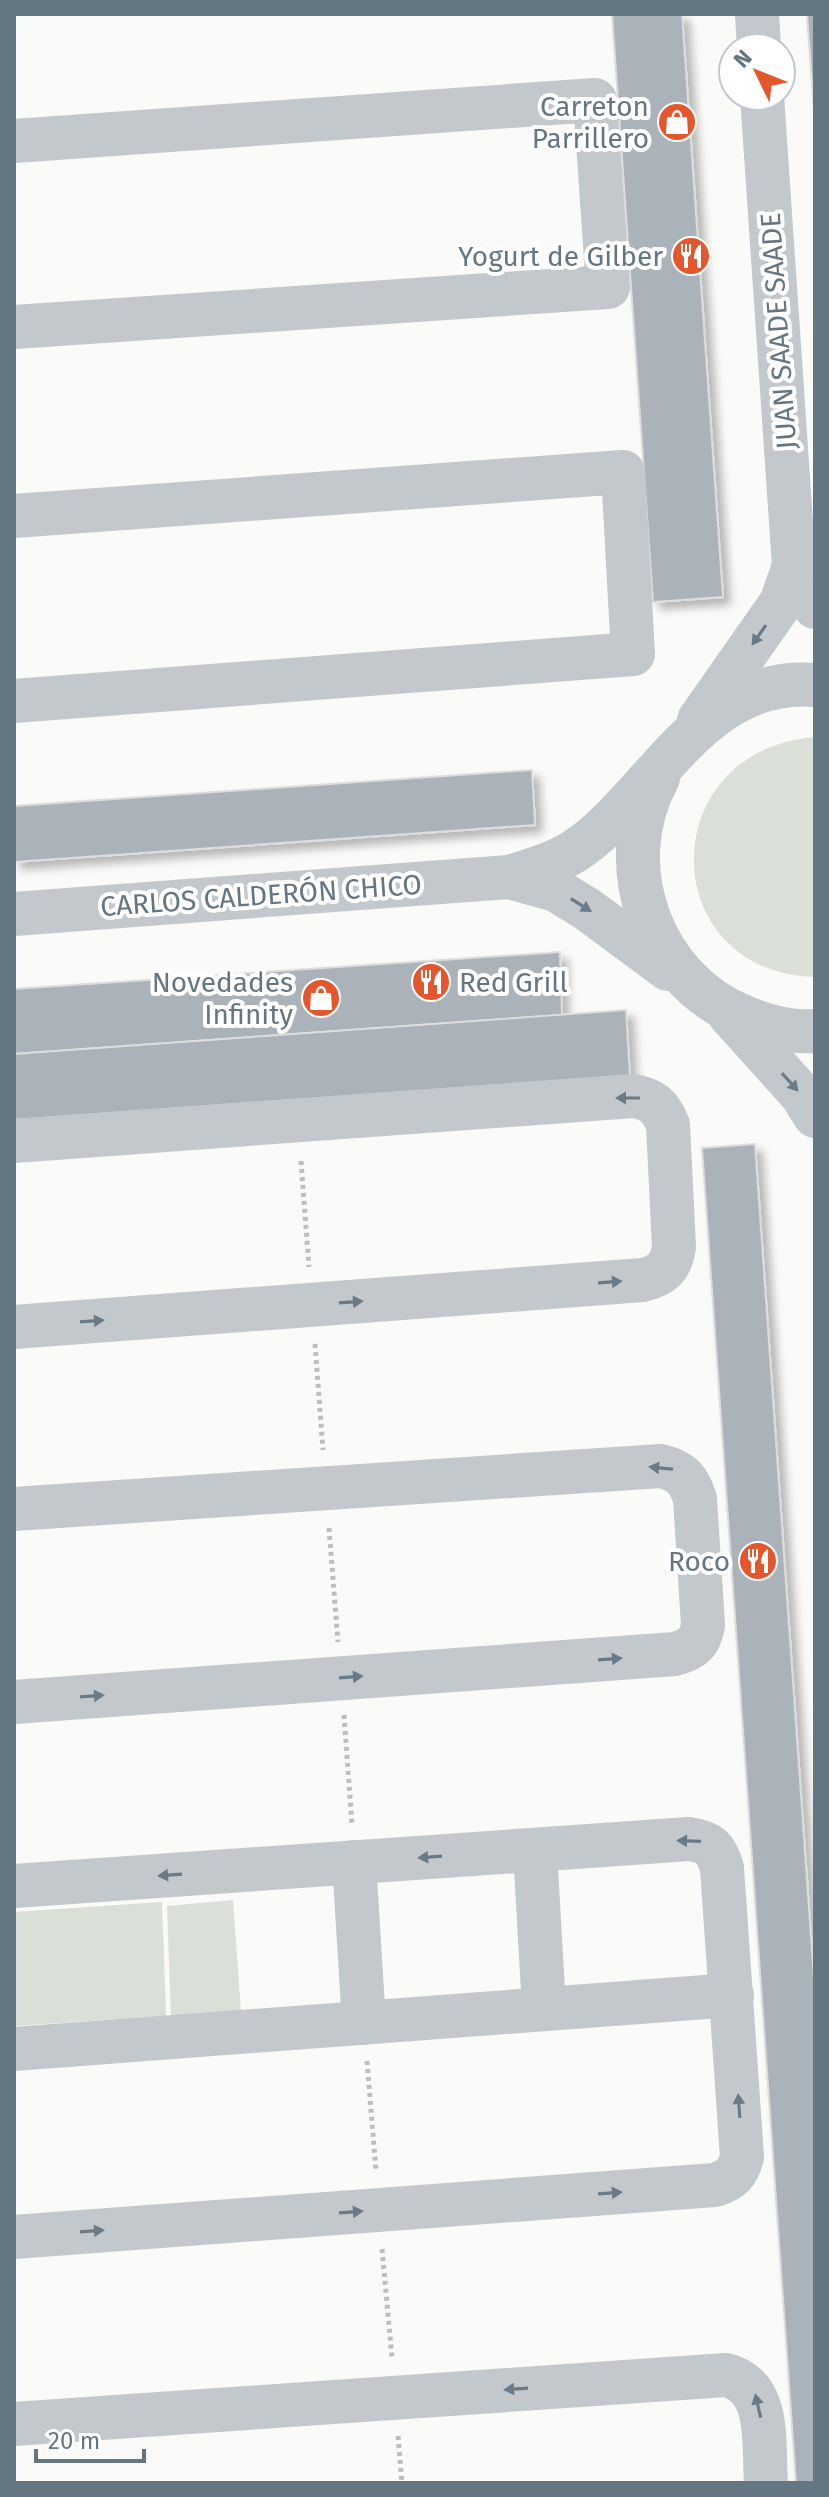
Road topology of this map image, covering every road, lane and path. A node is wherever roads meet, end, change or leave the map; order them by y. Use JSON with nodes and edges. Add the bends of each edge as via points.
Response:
{"nodes":[{"id":1,"x":763,"y":112,"type":"edge"},
{"id":2,"x":14,"y":141,"type":"edge"},
{"id":3,"x":14,"y":327,"type":"edge"},
{"id":4,"x":14,"y":516,"type":"edge"},
{"id":5,"x":794,"y":566,"type":"junction"},
{"id":6,"x":815,"y":607,"type":"edge"},
{"id":7,"x":815,"y":685,"type":"edge"},
{"id":8,"x":14,"y":701,"type":"edge"},
{"id":9,"x":679,"y":746,"type":"junction"},
{"id":10,"x":509,"y":877,"type":"junction"},
{"id":11,"x":14,"y":914,"type":"edge"},
{"id":12,"x":711,"y":1000,"type":"junction"},
{"id":13,"x":815,"y":1031,"type":"edge"},
{"id":14,"x":815,"y":1116,"type":"edge"},
{"id":15,"x":14,"y":1141,"type":"edge"},
{"id":16,"x":14,"y":1327,"type":"edge"},
{"id":17,"x":14,"y":1509,"type":"edge"},
{"id":18,"x":14,"y":1702,"type":"edge"},
{"id":19,"x":535,"y":1850,"type":"junction"},
{"id":20,"x":354,"y":1862,"type":"junction"},
{"id":21,"x":14,"y":1886,"type":"edge"},
{"id":22,"x":732,"y":1995,"type":"junction"},
{"id":23,"x":544,"y":2009,"type":"junction"},
{"id":24,"x":364,"y":2023,"type":"junction"},
{"id":25,"x":14,"y":2049,"type":"edge"},
{"id":26,"x":14,"y":2237,"type":"edge"},
{"id":27,"x":14,"y":2424,"type":"edge"},
{"id":28,"x":766,"y":2483,"type":"edge"}],
"edges":[{"from":1,"to":5,"type":"street","name":"JUAN SAADE SAADE"},
{"from":2,"to":3,"type":"street","via":[[595,100],[608,287]]},
{"from":4,"to":8,"type":"street","via":[[623,472],[633,654]]},
{"from":5,"to":6,"type":"street"},
{"from":5,"to":9,"type":"street","one_way":true,"via":[[781,603]]},
{"from":7,"to":9,"type":"street","via":[[763,691],[723,708]]},
{"from":9,"to":10,"type":"street","via":[[581,848]]},
{"from":9,"to":12,"type":"street","via":[[648,797],[638,838],[638,881],[649,922],[669,959]]},
{"from":10,"to":11,"type":"street","name":"CARLOS CALDERÓN CHICO"},
{"from":10,"to":12,"type":"street","one_way":true,"via":[[556,890]]},
{"from":12,"to":13,"type":"street","via":[[765,1026]]},
{"from":12,"to":14,"type":"street","one_way":true,"via":[[801,1094]]},
{"from":16,"to":15,"type":"street","one_way":true,"via":[[643,1280],[671,1264],[674,1247],[668,1125],[662,1110],[649,1099],[633,1096]]},
{"from":18,"to":17,"type":"street","one_way":true,"via":[[675,1654],[690,1650],[701,1638],[703,1625],[695,1499],[679,1471],[661,1466]]},
{"from":19,"to":20,"type":"street","one_way":true},
{"from":22,"to":19,"type":"street","one_way":true,"via":[[722,1868],[717,1851],[705,1841]]},
{"from":19,"to":23,"type":"street"},
{"from":20,"to":21,"type":"street","one_way":true},
{"from":20,"to":24,"type":"street"},
{"from":22,"to":23,"type":"street"},
{"from":26,"to":22,"type":"street","one_way":true,"via":[[715,2185],[729,2180],[742,2157]]},
{"from":23,"to":24,"type":"street"},
{"from":24,"to":25,"type":"street"},
{"from":28,"to":27,"type":"street","one_way":true,"via":[[755,2391],[742,2379],[726,2375]]}]}
